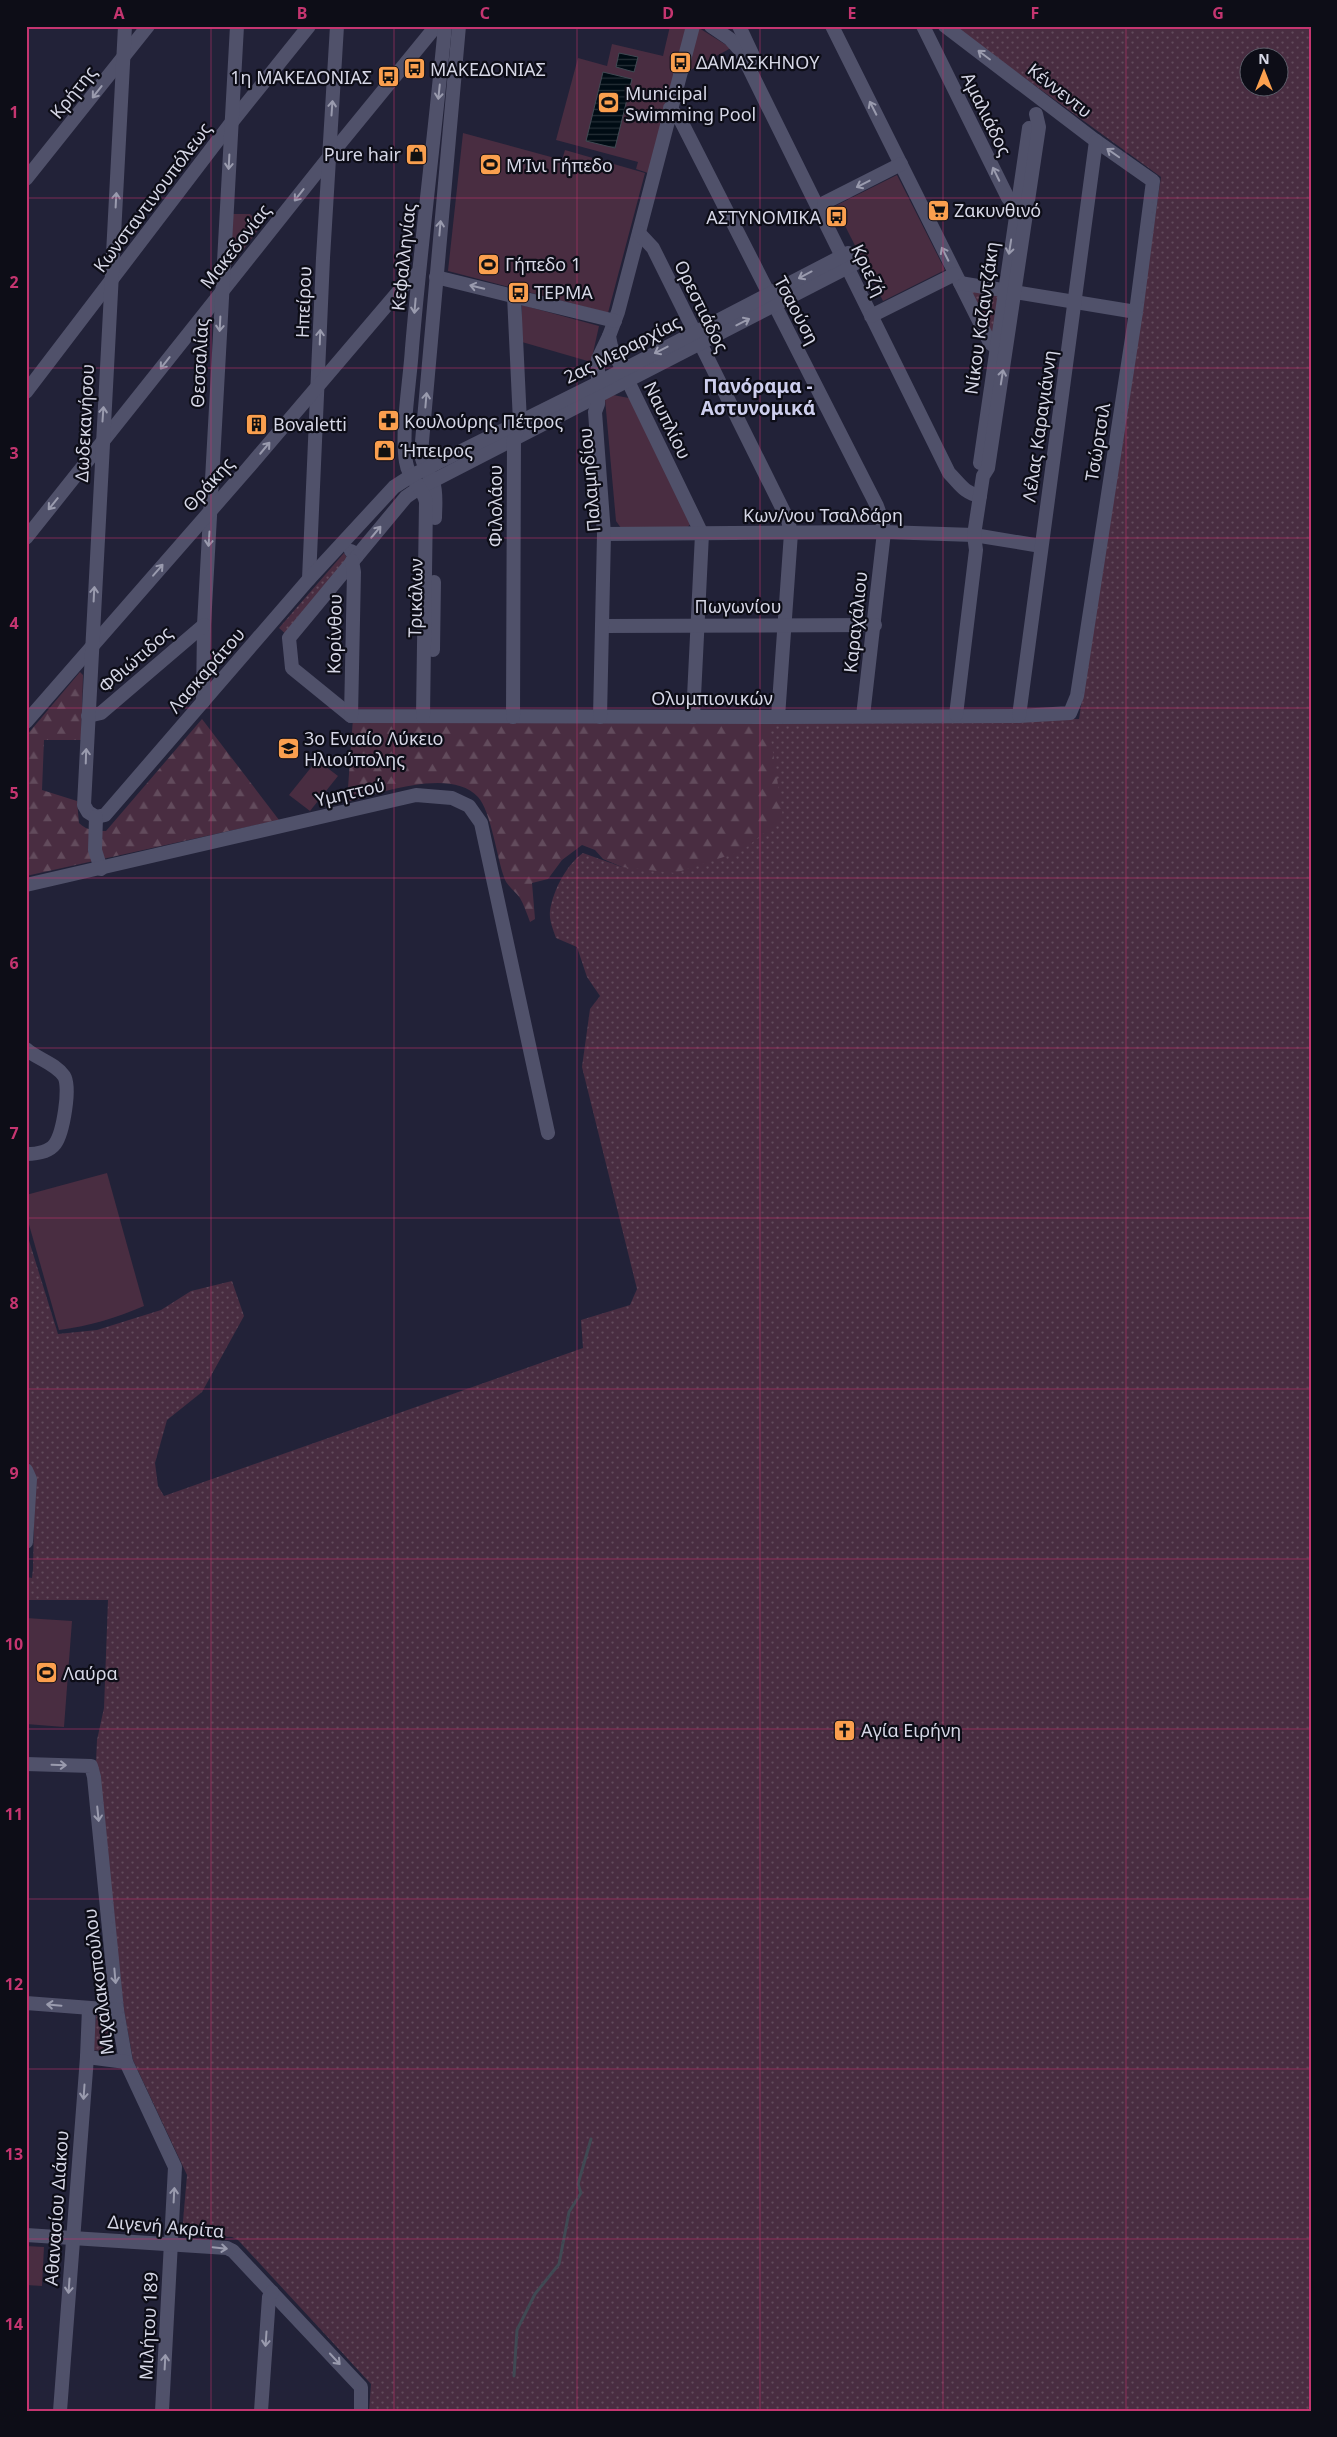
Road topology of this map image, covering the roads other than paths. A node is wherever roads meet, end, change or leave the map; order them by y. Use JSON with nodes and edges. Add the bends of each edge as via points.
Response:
{"nodes":[{"id":1,"x":125,"y":26,"type":"edge"},
{"id":2,"x":148,"y":26,"type":"edge"},
{"id":3,"x":237,"y":26,"type":"edge"},
{"id":4,"x":309,"y":26,"type":"edge"},
{"id":5,"x":338,"y":26,"type":"edge"},
{"id":6,"x":439,"y":26,"type":"edge"},
{"id":7,"x":445,"y":26,"type":"edge"},
{"id":8,"x":459,"y":26,"type":"edge"},
{"id":9,"x":693,"y":26,"type":"edge"},
{"id":10,"x":711,"y":26,"type":"edge"},
{"id":11,"x":730,"y":26,"type":"edge"},
{"id":12,"x":832,"y":26,"type":"edge"},
{"id":13,"x":923,"y":26,"type":"edge"},
{"id":14,"x":945,"y":26,"type":"edge"},
{"id":15,"x":741,"y":32,"type":"edge"},
{"id":16,"x":122,"y":61,"type":"junction"},
{"id":17,"x":1037,"y":97,"type":"junction"},
{"id":18,"x":670,"y":108,"type":"junction"},
{"id":19,"x":232,"y":123,"type":"junction"},
{"id":20,"x":1096,"y":141,"type":"junction"},
{"id":21,"x":329,"y":157,"type":"junction"},
{"id":22,"x":901,"y":164,"type":"junction"},
{"id":23,"x":26,"y":179,"type":"edge"},
{"id":24,"x":1153,"y":181,"type":"joint"},
{"id":25,"x":824,"y":203,"type":"junction"},
{"id":26,"x":1022,"y":206,"type":"junction"},
{"id":27,"x":639,"y":233,"type":"junction"},
{"id":28,"x":848,"y":260,"type":"junction"},
{"id":29,"x":419,"y":272,"type":"junction"},
{"id":30,"x":436,"y":277,"type":"junction"},
{"id":31,"x":958,"y":278,"type":"junction"},
{"id":32,"x":112,"y":282,"type":"junction"},
{"id":33,"x":1009,"y":291,"type":"junction"},
{"id":34,"x":221,"y":293,"type":"junction"},
{"id":35,"x":514,"y":296,"type":"junction"},
{"id":36,"x":771,"y":301,"type":"junction"},
{"id":37,"x":1075,"y":301,"type":"junction"},
{"id":38,"x":1136,"y":312,"type":"junction"},
{"id":39,"x":875,"y":314,"type":"junction"},
{"id":40,"x":615,"y":321,"type":"junction"},
{"id":41,"x":609,"y":336,"type":"junction"},
{"id":42,"x":697,"y":339,"type":"junction"},
{"id":43,"x":1001,"y":349,"type":"junction"},
{"id":44,"x":625,"y":375,"type":"junction"},
{"id":45,"x":318,"y":386,"type":"junction"},
{"id":46,"x":26,"y":392,"type":"edge"},
{"id":47,"x":597,"y":395,"type":"junction"},
{"id":48,"x":520,"y":422,"type":"junction"},
{"id":49,"x":514,"y":438,"type":"junction"},
{"id":50,"x":101,"y":445,"type":"junction"},
{"id":51,"x":428,"y":475,"type":"junction"},
{"id":52,"x":411,"y":476,"type":"junction"},
{"id":53,"x":419,"y":488,"type":"junction"},
{"id":54,"x":980,"y":496,"type":"junction"},
{"id":55,"x":211,"y":509,"type":"junction"},
{"id":56,"x":884,"y":532,"type":"junction"},
{"id":57,"x":609,"y":534,"type":"junction"},
{"id":58,"x":702,"y":534,"type":"junction"},
{"id":59,"x":791,"y":534,"type":"junction"},
{"id":60,"x":26,"y":538,"type":"edge"},
{"id":61,"x":974,"y":538,"type":"junction"},
{"id":62,"x":343,"y":543,"type":"junction"},
{"id":63,"x":1041,"y":546,"type":"junction"},
{"id":64,"x":354,"y":558,"type":"junction"},
{"id":65,"x":309,"y":580,"type":"junction"},
{"id":66,"x":785,"y":624,"type":"junction"},
{"id":67,"x":875,"y":624,"type":"junction"},
{"id":68,"x":204,"y":625,"type":"junction"},
{"id":69,"x":698,"y":625,"type":"junction"},
{"id":70,"x":606,"y":626,"type":"junction"},
{"id":71,"x":91,"y":647,"type":"junction"},
{"id":72,"x":203,"y":702,"type":"junction"},
{"id":73,"x":1074,"y":709,"type":"joint"},
{"id":74,"x":349,"y":715,"type":"junction"},
{"id":75,"x":951,"y":715,"type":"junction"},
{"id":76,"x":88,"y":716,"type":"junction"},
{"id":77,"x":427,"y":716,"type":"junction"},
{"id":78,"x":513,"y":716,"type":"junction"},
{"id":79,"x":863,"y":716,"type":"junction"},
{"id":80,"x":1019,"y":716,"type":"junction"},
{"id":81,"x":605,"y":717,"type":"junction"},
{"id":82,"x":693,"y":717,"type":"junction"},
{"id":83,"x":778,"y":717,"type":"junction"},
{"id":84,"x":26,"y":722,"type":"edge"},
{"id":85,"x":96,"y":817,"type":"junction"},
{"id":86,"x":101,"y":868,"type":"junction"},
{"id":87,"x":26,"y":885,"type":"edge"},
{"id":88,"x":29,"y":1055,"type":"edge"},
{"id":89,"x":548,"y":1132,"type":"dead end"},
{"id":90,"x":26,"y":1154,"type":"edge"},
{"id":91,"x":26,"y":1470,"type":"edge"},
{"id":92,"x":26,"y":1542,"type":"edge"},
{"id":93,"x":26,"y":1764,"type":"edge"},
{"id":94,"x":26,"y":2003,"type":"edge"},
{"id":95,"x":89,"y":2008,"type":"junction"},
{"id":96,"x":118,"y":2010,"type":"junction"},
{"id":97,"x":87,"y":2057,"type":"junction"},
{"id":98,"x":126,"y":2062,"type":"junction"},
{"id":99,"x":26,"y":2226,"type":"edge"},
{"id":100,"x":73,"y":2234,"type":"junction"},
{"id":101,"x":26,"y":2235,"type":"edge"},
{"id":102,"x":171,"y":2240,"type":"junction"},
{"id":103,"x":272,"y":2292,"type":"junction"},
{"id":104,"x":60,"y":2411,"type":"edge"},
{"id":105,"x":162,"y":2411,"type":"edge"},
{"id":106,"x":262,"y":2411,"type":"edge"},
{"id":107,"x":361,"y":2411,"type":"edge"}],
"edges":[{"from":1,"to":16,"type":"street","name":"Δωδεκανήσου"},
{"from":2,"to":16,"type":"street","name":"Κρήτης"},
{"from":3,"to":19,"type":"street","name":"Θεσσαλίας"},
{"from":4,"to":19,"type":"street","name":"Κωνσταντινουπόλεως"},
{"from":21,"to":5,"type":"street","name":"Ηπείρου","one_way":true},
{"from":6,"to":21,"type":"street","name":"Μακεδονίας"},
{"from":7,"to":29,"type":"street","name":"Κεφαλληνίας","one_way":true},
{"from":30,"to":8,"type":"street","name":"Κεφαλληνίας","one_way":true},
{"from":9,"to":18,"type":"street"},
{"from":10,"to":28,"type":"street","name":"Κριεζή","via":[[740,50]]},
{"from":11,"to":15,"type":"street"},
{"from":22,"to":12,"type":"street","one_way":true},
{"from":26,"to":13,"type":"street","name":"Αμαλιάδος","one_way":true,"via":[[1008,198]]},
{"from":17,"to":14,"type":"street","name":"Κέννεντυ","one_way":true},
{"from":15,"to":25,"type":"street","name":"Κριεζή"},
{"from":16,"to":23,"type":"street","name":"Κρήτης","one_way":true},
{"from":32,"to":16,"type":"street","name":"Δωδεκανήσου","one_way":true},
{"from":17,"to":20,"type":"street","name":"Κέννεντυ"},
{"from":17,"to":26,"type":"street","name":"Νίκου Καζαντζάκη","via":[[1039,126]]},
{"from":18,"to":27,"type":"street"},
{"from":18,"to":36,"type":"street","name":"Τσαούση","via":[[681,121]]},
{"from":19,"to":32,"type":"street","name":"Κωνσταντινουπόλεως"},
{"from":19,"to":34,"type":"street","name":"Θεσσαλίας","one_way":true},
{"from":24,"to":20,"type":"street","name":"Κέννεντυ","one_way":true},
{"from":20,"to":37,"type":"street","name":"Λέλας Καραγιάννη"},
{"from":21,"to":34,"type":"street","name":"Μακεδονίας","one_way":true},
{"from":45,"to":21,"type":"street","name":"Ηπείρου","one_way":true},
{"from":22,"to":25,"type":"street","one_way":true},
{"from":31,"to":22,"type":"street","one_way":true},
{"from":24,"to":38,"type":"street","name":"Τσώρτσιλ"},
{"from":25,"to":28,"type":"street","name":"Κριεζή"},
{"from":26,"to":33,"type":"street","name":"Νίκου Καζαντζάκη"},
{"from":27,"to":40,"type":"street"},
{"from":27,"to":42,"type":"street","name":"Ορεστιάδος","via":[[653,248]]},
{"from":28,"to":36,"type":"street","name":"2ας Μεραρχίας"},
{"from":28,"to":39,"type":"street","name":"Κριεζή"},
{"from":29,"to":45,"type":"street","name":"Θράκης","via":[[404,284]]},
{"from":29,"to":52,"type":"street","name":"Κεφαλληνίας","one_way":true,"via":[[406,430],[405,461]]},
{"from":35,"to":30,"type":"street","one_way":true},
{"from":51,"to":30,"type":"street","name":"Κεφαλληνίας","one_way":true,"via":[[421,452]]},
{"from":31,"to":33,"type":"street"},
{"from":31,"to":39,"type":"street"},
{"from":31,"to":43,"type":"street","via":[[990,343]]},
{"from":32,"to":46,"type":"street","name":"Κωνσταντινουπόλεως"},
{"from":50,"to":32,"type":"street","name":"Δωδεκανήσου","one_way":true},
{"from":33,"to":37,"type":"street"},
{"from":33,"to":43,"type":"street","name":"Νίκου Καζαντζάκη"},
{"from":34,"to":50,"type":"street","name":"Μακεδονίας","one_way":true},
{"from":34,"to":55,"type":"street","name":"Θεσσαλίας","one_way":true},
{"from":35,"to":40,"type":"street"},
{"from":35,"to":48,"type":"street","name":"Φιλολάου"},
{"from":36,"to":42,"type":"street","name":"2ας Μεραρχίας"},
{"from":36,"to":56,"type":"street","name":"Τσαούση","via":[[877,506]]},
{"from":37,"to":38,"type":"street"},
{"from":37,"to":63,"type":"street","name":"Λέλας Καραγιάννη"},
{"from":38,"to":73,"type":"street","name":"Τσώρτσιλ"},
{"from":39,"to":54,"type":"street","name":"Κριεζή","via":[[949,473],[969,494]]},
{"from":40,"to":41,"type":"street"},
{"from":41,"to":44,"type":"street","name":"Ναυπλίου"},
{"from":41,"to":47,"type":"street","name":"Παλαμηδίου","via":[[598,359]]},
{"from":42,"to":44,"type":"street","name":"2ας Μεραρχίας"},
{"from":42,"to":59,"type":"street","name":"Ορεστιάδος","via":[[788,520]]},
{"from":43,"to":54,"type":"street","name":"Νίκου Καζαντζάκη","via":[[988,468],[983,476]]},
{"from":44,"to":47,"type":"street","name":"2ας Μεραρχίας"},
{"from":44,"to":58,"type":"street","name":"Ναυπλίου"},
{"from":55,"to":45,"type":"street","name":"Θράκης","one_way":true},
{"from":45,"to":65,"type":"street","name":"Ηπείρου"},
{"from":47,"to":48,"type":"street","name":"2ας Μεραρχίας"},
{"from":47,"to":49,"type":"street","name":"2ας Μεραρχίας"},
{"from":47,"to":57,"type":"street","name":"Παλαμηδίου","via":[[595,412]]},
{"from":48,"to":49,"type":"street","name":"Φιλολάου"},
{"from":48,"to":51,"type":"street","name":"2ας Μεραρχίας"},
{"from":49,"to":51,"type":"street","name":"2ας Μεραρχίας"},
{"from":49,"to":78,"type":"street","name":"Φιλολάου"},
{"from":50,"to":60,"type":"street","name":"Μακεδονίας","one_way":true},
{"from":71,"to":50,"type":"street","name":"Δωδεκανήσου","one_way":true},
{"from":51,"to":52,"type":"street","name":"2ας Μεραρχίας"},
{"from":51,"to":53,"type":"street","name":"2ας Μεραρχίας"},
{"from":51,"to":77,"type":"street","name":"Τρικάλων","via":[[435,503]]},
{"from":52,"to":53,"type":"street","name":"Κεφαλληνίας"},
{"from":52,"to":62,"type":"street","name":"Λασκαράτου","via":[[394,487]]},
{"from":64,"to":53,"type":"street","one_way":true,"via":[[406,497]]},
{"from":53,"to":77,"type":"street","name":"Τρικάλων","via":[[426,502]]},
{"from":54,"to":61,"type":"street","name":"Νίκου Καζαντζάκη"},
{"from":55,"to":68,"type":"street","name":"Θεσσαλίας","one_way":true},
{"from":71,"to":55,"type":"street","name":"Θράκης","one_way":true},
{"from":56,"to":59,"type":"street","name":"Κων/νου Τσαλδάρη"},
{"from":56,"to":61,"type":"street","name":"Κων/νου Τσαλδάρη"},
{"from":56,"to":67,"type":"street","name":"Καραχάλιου"},
{"from":57,"to":58,"type":"street","name":"Κων/νου Τσαλδάρη"},
{"from":57,"to":70,"type":"street","name":"Παλαμηδίου"},
{"from":58,"to":59,"type":"street","name":"Κων/νου Τσαλδάρη"},
{"from":58,"to":69,"type":"street"},
{"from":59,"to":66,"type":"street"},
{"from":61,"to":63,"type":"street","name":"Κων/νου Τσαλδάρη"},
{"from":61,"to":75,"type":"street","name":"Νίκου Καζαντζάκη","via":[[969,548]]},
{"from":62,"to":64,"type":"street"},
{"from":62,"to":65,"type":"street","name":"Λασκαράτου"},
{"from":63,"to":80,"type":"street","name":"Λέλας Καραγιάννη"},
{"from":64,"to":74,"type":"street","name":"Κορίνθου"},
{"from":64,"to":74,"type":"street","via":[[288,638],[292,668]]},
{"from":65,"to":72,"type":"street","name":"Λασκαράτου"},
{"from":66,"to":67,"type":"street","name":"Πωγωνίου"},
{"from":66,"to":69,"type":"street","name":"Πωγωνίου"},
{"from":66,"to":83,"type":"street"},
{"from":67,"to":79,"type":"street","name":"Καραχάλιου"},
{"from":68,"to":72,"type":"street","name":"Θεσσαλίας"},
{"from":68,"to":76,"type":"street","name":"Φθιώτιδος","via":[[101,713]]},
{"from":69,"to":70,"type":"street","name":"Πωγωνίου"},
{"from":69,"to":82,"type":"street"},
{"from":70,"to":81,"type":"street","name":"Παλαμηδίου"},
{"from":71,"to":76,"type":"street","name":"Δωδεκανήσου"},
{"from":71,"to":84,"type":"street","name":"Θράκης"},
{"from":72,"to":85,"type":"street","name":"Λασκαράτου","via":[[105,815]]},
{"from":73,"to":80,"type":"street","name":"Ολυμπιονικών","via":[[1062,715]]},
{"from":74,"to":77,"type":"street","name":"Ολυμπιονικών"},
{"from":75,"to":79,"type":"street","name":"Ολυμπιονικών"},
{"from":75,"to":80,"type":"street","name":"Ολυμπιονικών"},
{"from":85,"to":76,"type":"street","name":"Δωδεκανήσου","one_way":true,"via":[[84,805]]},
{"from":77,"to":78,"type":"street","name":"Ολυμπιονικών"},
{"from":78,"to":81,"type":"street","name":"Ολυμπιονικών"},
{"from":79,"to":83,"type":"street","name":"Ολυμπιονικών"},
{"from":81,"to":82,"type":"street","name":"Ολυμπιονικών"},
{"from":82,"to":83,"type":"street","name":"Ολυμπιονικών"},
{"from":85,"to":86,"type":"street","via":[[95,850]]},
{"from":86,"to":87,"type":"street","name":"Υμηττού"},
{"from":86,"to":89,"type":"street","name":"Υμηττού","via":[[416,795],[452,798],[469,806],[481,822]]},
{"from":88,"to":90,"type":"street","via":[[57,1068],[65,1078],[67,1093],[59,1136],[54,1145]]},
{"from":91,"to":92,"type":"street","via":[[30,1479]]},
{"from":93,"to":96,"type":"street","name":"Μιχαλακοπούλου","one_way":true,"via":[[91,1766]]},
{"from":95,"to":94,"type":"street","one_way":true},
{"from":95,"to":96,"type":"street"},
{"from":95,"to":97,"type":"street","name":"Αθανασίου Διάκου"},
{"from":96,"to":98,"type":"street","name":"Μιχαλακοπούλου"},
{"from":97,"to":98,"type":"street"},
{"from":97,"to":100,"type":"street","name":"Αθανασίου Διάκου","one_way":true},
{"from":102,"to":98,"type":"street","name":"Μιχαλακοπούλου","one_way":true,"via":[[175,2167]]},
{"from":99,"to":100,"type":"street","name":"Διγενή Ακρίτα"},
{"from":100,"to":101,"type":"street","name":"Διγενή Ακρίτα"},
{"from":100,"to":102,"type":"street","name":"Διγενή Ακρίτα"},
{"from":100,"to":104,"type":"street","name":"Αθανασίου Διάκου","one_way":true},
{"from":102,"to":103,"type":"street","name":"Διγενή Ακρίτα","one_way":true,"via":[[227,2248],[239,2256]]},
{"from":105,"to":102,"type":"street","name":"Μιλήτου 189","one_way":true},
{"from":103,"to":106,"type":"street","one_way":true,"via":[[269,2297]]},
{"from":103,"to":107,"type":"street","name":"Διγενή Ακρίτα","one_way":true,"via":[[362,2389]]}]}
